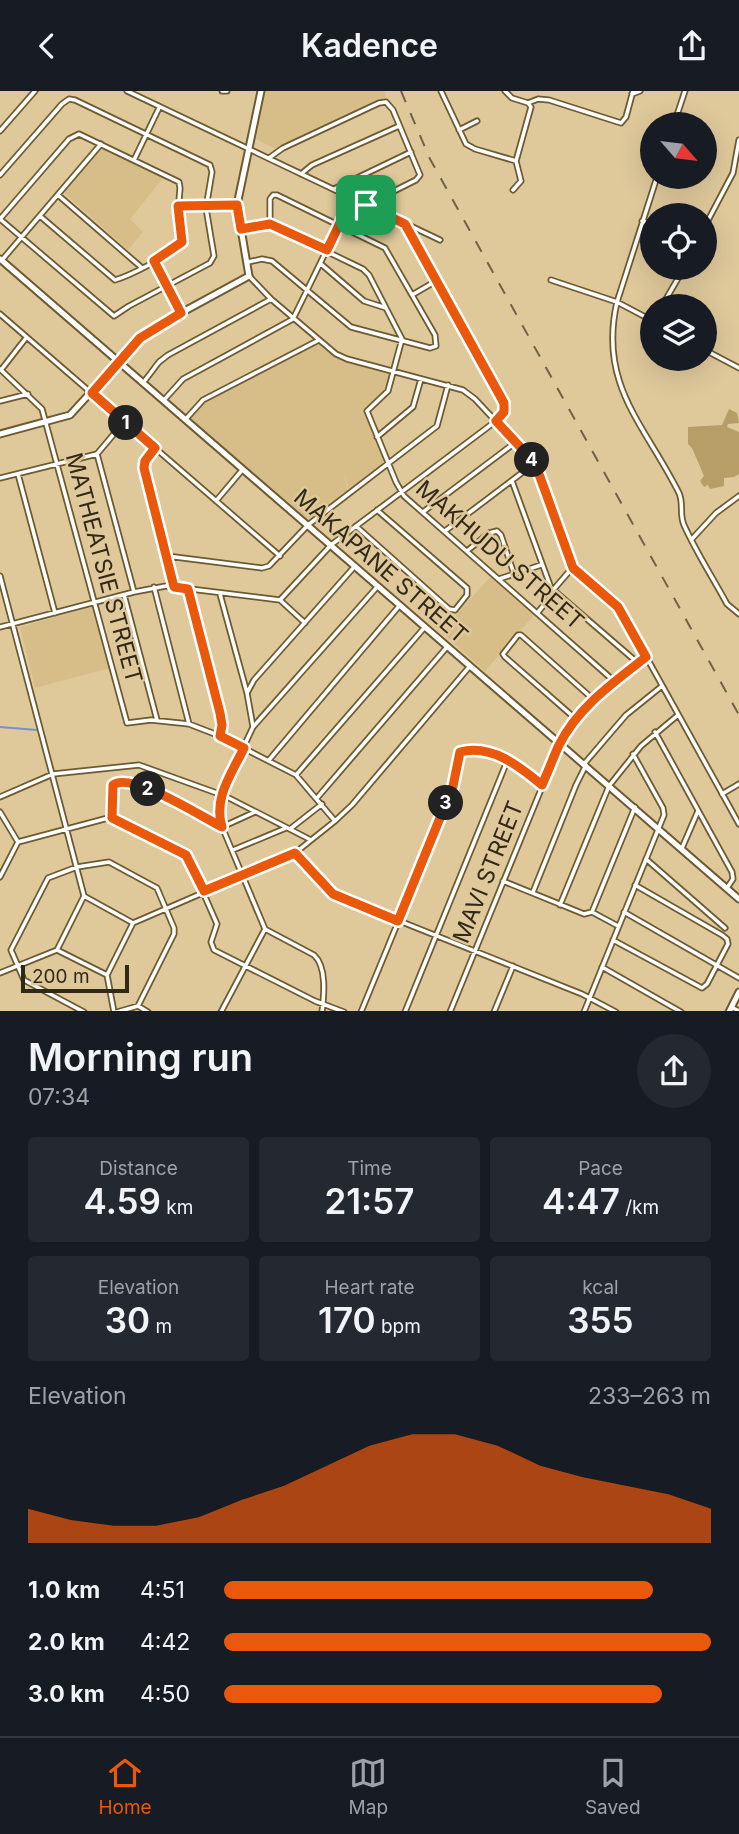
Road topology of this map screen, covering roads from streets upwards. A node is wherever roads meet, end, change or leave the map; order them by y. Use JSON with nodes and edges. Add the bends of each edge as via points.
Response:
{"nodes":[{"id":1,"x":35,"y":91,"type":"edge"},
{"id":2,"x":127,"y":91,"type":"edge"},
{"id":3,"x":147,"y":91,"type":"edge"},
{"id":4,"x":222,"y":91,"type":"edge"},
{"id":5,"x":227,"y":91,"type":"edge"},
{"id":6,"x":261,"y":91,"type":"edge"},
{"id":7,"x":441,"y":91,"type":"edge"},
{"id":8,"x":505,"y":91,"type":"edge"},
{"id":9,"x":640,"y":91,"type":"edge"},
{"id":10,"x":685,"y":91,"type":"edge"},
{"id":11,"x":633,"y":93,"type":"edge"},
{"id":12,"x":145,"y":99,"type":"junction"},
{"id":13,"x":528,"y":103,"type":"junction"},
{"id":14,"x":159,"y":107,"type":"junction"},
{"id":15,"x":678,"y":112,"type":"edge"},
{"id":16,"x":477,"y":121,"type":"dead end"},
{"id":17,"x":399,"y":126,"type":"junction"},
{"id":18,"x":459,"y":129,"type":"junction"},
{"id":19,"x":0,"y":131,"type":"edge"},
{"id":20,"x":146,"y":134,"type":"junction"},
{"id":21,"x":739,"y":140,"type":"edge"},
{"id":22,"x":101,"y":144,"type":"junction"},
{"id":23,"x":248,"y":149,"type":"junction"},
{"id":24,"x":411,"y":152,"type":"junction"},
{"id":25,"x":269,"y":158,"type":"junction"},
{"id":26,"x":134,"y":160,"type":"junction"},
{"id":27,"x":516,"y":161,"type":"junction"},
{"id":28,"x":302,"y":174,"type":"junction"},
{"id":29,"x":0,"y":175,"type":"edge"},
{"id":30,"x":334,"y":189,"type":"junction"},
{"id":31,"x":513,"y":190,"type":"dead end"},
{"id":32,"x":58,"y":195,"type":"junction"},
{"id":33,"x":352,"y":198,"type":"junction"},
{"id":34,"x":717,"y":203,"type":"edge"},
{"id":35,"x":206,"y":205,"type":"junction"},
{"id":36,"x":237,"y":205,"type":"junction"},
{"id":37,"x":366,"y":205,"type":"junction"},
{"id":38,"x":178,"y":206,"type":"junction"},
{"id":39,"x":40,"y":216,"type":"junction"},
{"id":40,"x":0,"y":219,"type":"edge"},
{"id":41,"x":270,"y":224,"type":"junction"},
{"id":42,"x":405,"y":224,"type":"junction"},
{"id":43,"x":339,"y":225,"type":"junction"},
{"id":44,"x":640,"y":227,"type":"edge"},
{"id":45,"x":241,"y":229,"type":"junction"},
{"id":46,"x":21,"y":237,"type":"junction"},
{"id":47,"x":440,"y":240,"type":"dead end"},
{"id":48,"x":327,"y":250,"type":"junction"},
{"id":49,"x":1,"y":260,"type":"edge"},
{"id":50,"x":154,"y":261,"type":"junction"},
{"id":51,"x":248,"y":262,"type":"junction"},
{"id":52,"x":321,"y":264,"type":"junction"},
{"id":53,"x":141,"y":267,"type":"junction"},
{"id":54,"x":249,"y":276,"type":"junction"},
{"id":55,"x":551,"y":280,"type":"dead end"},
{"id":56,"x":436,"y":281,"type":"junction"},
{"id":57,"x":167,"y":286,"type":"junction"},
{"id":58,"x":308,"y":290,"type":"junction"},
{"id":59,"x":412,"y":295,"type":"junction"},
{"id":60,"x":271,"y":299,"type":"junction"},
{"id":61,"x":617,"y":302,"type":"junction"},
{"id":62,"x":386,"y":308,"type":"junction"},
{"id":63,"x":181,"y":313,"type":"junction"},
{"id":64,"x":0,"y":314,"type":"edge"},
{"id":65,"x":640,"y":314,"type":"edge"},
{"id":66,"x":293,"y":319,"type":"junction"},
{"id":67,"x":27,"y":338,"type":"junction"},
{"id":68,"x":318,"y":340,"type":"junction"},
{"id":69,"x":402,"y":342,"type":"junction"},
{"id":70,"x":717,"y":356,"type":"edge"},
{"id":71,"x":118,"y":362,"type":"junction"},
{"id":72,"x":739,"y":368,"type":"edge"},
{"id":73,"x":1,"y":369,"type":"edge"},
{"id":74,"x":393,"y":371,"type":"junction"},
{"id":75,"x":421,"y":379,"type":"junction"},
{"id":76,"x":143,"y":383,"type":"junction"},
{"id":77,"x":448,"y":385,"type":"junction"},
{"id":78,"x":92,"y":393,"type":"junction"},
{"id":79,"x":28,"y":394,"type":"junction"},
{"id":80,"x":0,"y":401,"type":"edge"},
{"id":81,"x":164,"y":401,"type":"junction"},
{"id":82,"x":185,"y":420,"type":"junction"},
{"id":83,"x":496,"y":421,"type":"junction"},
{"id":84,"x":46,"y":422,"type":"junction"},
{"id":85,"x":124,"y":422,"type":"junction"},
{"id":86,"x":0,"y":434,"type":"edge"},
{"id":87,"x":377,"y":437,"type":"junction"},
{"id":88,"x":517,"y":442,"type":"junction"},
{"id":89,"x":155,"y":448,"type":"junction"},
{"id":90,"x":97,"y":454,"type":"junction"},
{"id":91,"x":58,"y":463,"type":"junction"},
{"id":92,"x":535,"y":463,"type":"junction"},
{"id":93,"x":388,"y":465,"type":"junction"},
{"id":94,"x":243,"y":469,"type":"junction"},
{"id":95,"x":18,"y":474,"type":"junction"},
{"id":96,"x":0,"y":478,"type":"edge"},
{"id":97,"x":512,"y":481,"type":"junction"},
{"id":98,"x":400,"y":491,"type":"junction"},
{"id":99,"x":739,"y":496,"type":"edge"},
{"id":100,"x":216,"y":501,"type":"junction"},
{"id":101,"x":377,"y":510,"type":"junction"},
{"id":102,"x":423,"y":512,"type":"junction"},
{"id":103,"x":307,"y":525,"type":"junction"},
{"id":104,"x":356,"y":526,"type":"junction"},
{"id":105,"x":445,"y":531,"type":"junction"},
{"id":106,"x":692,"y":539,"type":"junction"},
{"id":107,"x":331,"y":545,"type":"junction"},
{"id":108,"x":467,"y":551,"type":"junction"},
{"id":109,"x":167,"y":555,"type":"junction"},
{"id":110,"x":280,"y":556,"type":"junction"},
{"id":111,"x":541,"y":565,"type":"junction"},
{"id":112,"x":355,"y":566,"type":"junction"},
{"id":113,"x":573,"y":568,"type":"junction"},
{"id":114,"x":514,"y":574,"type":"junction"},
{"id":115,"x":0,"y":576,"type":"edge"},
{"id":116,"x":499,"y":579,"type":"junction"},
{"id":117,"x":378,"y":586,"type":"junction"},
{"id":118,"x":154,"y":587,"type":"junction"},
{"id":119,"x":174,"y":587,"type":"junction"},
{"id":120,"x":188,"y":589,"type":"junction"},
{"id":121,"x":554,"y":591,"type":"junction"},
{"id":122,"x":134,"y":592,"type":"junction"},
{"id":123,"x":220,"y":594,"type":"junction"},
{"id":124,"x":124,"y":595,"type":"junction"},
{"id":125,"x":280,"y":600,"type":"junction"},
{"id":126,"x":94,"y":603,"type":"junction"},
{"id":127,"x":400,"y":605,"type":"junction"},
{"id":128,"x":55,"y":613,"type":"junction"},
{"id":129,"x":538,"y":613,"type":"junction"},
{"id":130,"x":739,"y":614,"type":"edge"},
{"id":131,"x":305,"y":623,"type":"junction"},
{"id":132,"x":13,"y":624,"type":"junction"},
{"id":133,"x":0,"y":627,"type":"edge"},
{"id":134,"x":425,"y":627,"type":"junction"},
{"id":135,"x":447,"y":647,"type":"junction"},
{"id":136,"x":646,"y":657,"type":"junction"},
{"id":137,"x":638,"y":663,"type":"junction"},
{"id":138,"x":470,"y":666,"type":"junction"},
{"id":139,"x":614,"y":681,"type":"junction"},
{"id":140,"x":663,"y":686,"type":"junction"},
{"id":141,"x":247,"y":694,"type":"junction"},
{"id":142,"x":594,"y":700,"type":"junction"},
{"id":143,"x":677,"y":715,"type":"junction"},
{"id":144,"x":157,"y":720,"type":"junction"},
{"id":145,"x":577,"y":720,"type":"junction"},
{"id":146,"x":190,"y":725,"type":"junction"},
{"id":147,"x":253,"y":727,"type":"junction"},
{"id":148,"x":654,"y":733,"type":"junction"},
{"id":149,"x":220,"y":736,"type":"junction"},
{"id":150,"x":560,"y":743,"type":"junction"},
{"id":151,"x":244,"y":748,"type":"junction"},
{"id":152,"x":633,"y":754,"type":"junction"},
{"id":153,"x":508,"y":759,"type":"junction"},
{"id":154,"x":269,"y":760,"type":"junction"},
{"id":155,"x":585,"y":765,"type":"junction"},
{"id":156,"x":52,"y":774,"type":"junction"},
{"id":157,"x":296,"y":775,"type":"junction"},
{"id":158,"x":739,"y":784,"type":"edge"},
{"id":159,"x":542,"y":785,"type":"junction"},
{"id":160,"x":609,"y":786,"type":"junction"},
{"id":161,"x":722,"y":794,"type":"junction"},
{"id":162,"x":221,"y":795,"type":"junction"},
{"id":163,"x":0,"y":797,"type":"edge"},
{"id":164,"x":317,"y":798,"type":"junction"},
{"id":165,"x":322,"y":804,"type":"junction"},
{"id":166,"x":635,"y":807,"type":"junction"},
{"id":167,"x":698,"y":811,"type":"junction"},
{"id":168,"x":0,"y":812,"type":"edge"},
{"id":169,"x":255,"y":812,"type":"junction"},
{"id":170,"x":112,"y":818,"type":"junction"},
{"id":171,"x":335,"y":821,"type":"junction"},
{"id":172,"x":739,"y":824,"type":"edge"},
{"id":173,"x":67,"y":827,"type":"junction"},
{"id":174,"x":222,"y":827,"type":"junction"},
{"id":175,"x":659,"y":828,"type":"junction"},
{"id":176,"x":288,"y":829,"type":"junction"},
{"id":177,"x":311,"y":840,"type":"junction"},
{"id":178,"x":18,"y":842,"type":"junction"},
{"id":179,"x":682,"y":848,"type":"junction"},
{"id":180,"x":232,"y":851,"type":"junction"},
{"id":181,"x":295,"y":853,"type":"junction"},
{"id":182,"x":646,"y":859,"type":"junction"},
{"id":183,"x":77,"y":867,"type":"junction"},
{"id":184,"x":243,"y":876,"type":"junction"},
{"id":185,"x":0,"y":877,"type":"edge"},
{"id":186,"x":503,"y":881,"type":"junction"},
{"id":187,"x":635,"y":885,"type":"junction"},
{"id":188,"x":727,"y":888,"type":"junction"},
{"id":189,"x":204,"y":891,"type":"junction"},
{"id":190,"x":533,"y":892,"type":"junction"},
{"id":191,"x":84,"y":895,"type":"junction"},
{"id":192,"x":739,"y":899,"type":"edge"},
{"id":193,"x":561,"y":902,"type":"junction"},
{"id":194,"x":166,"y":907,"type":"junction"},
{"id":195,"x":592,"y":912,"type":"junction"},
{"id":196,"x":624,"y":912,"type":"junction"},
{"id":197,"x":398,"y":921,"type":"junction"},
{"id":198,"x":717,"y":921,"type":"junction"},
{"id":199,"x":133,"y":923,"type":"junction"},
{"id":200,"x":618,"y":926,"type":"junction"},
{"id":201,"x":725,"y":928,"type":"dead end"},
{"id":202,"x":265,"y":929,"type":"junction"},
{"id":203,"x":715,"y":930,"type":"junction"},
{"id":204,"x":436,"y":936,"type":"junction"},
{"id":205,"x":613,"y":940,"type":"junction"},
{"id":206,"x":57,"y":950,"type":"junction"},
{"id":207,"x":474,"y":951,"type":"junction"},
{"id":208,"x":717,"y":965,"type":"junction"},
{"id":209,"x":17,"y":966,"type":"junction"},
{"id":210,"x":245,"y":966,"type":"junction"},
{"id":211,"x":513,"y":966,"type":"junction"},
{"id":212,"x":602,"y":967,"type":"junction"},
{"id":213,"x":0,"y":973,"type":"edge"},
{"id":214,"x":107,"y":975,"type":"junction"},
{"id":215,"x":739,"y":978,"type":"edge"},
{"id":216,"x":739,"y":992,"type":"edge"},
{"id":217,"x":589,"y":997,"type":"junction"},
{"id":218,"x":323,"y":1005,"type":"junction"},
{"id":219,"x":138,"y":1006,"type":"junction"},
{"id":220,"x":730,"y":1009,"type":"edge"},
{"id":221,"x":85,"y":1011,"type":"edge"},
{"id":222,"x":115,"y":1011,"type":"edge"},
{"id":223,"x":148,"y":1011,"type":"edge"},
{"id":224,"x":221,"y":1011,"type":"edge"},
{"id":225,"x":322,"y":1011,"type":"edge"},
{"id":226,"x":344,"y":1011,"type":"edge"},
{"id":227,"x":361,"y":1011,"type":"edge"},
{"id":228,"x":405,"y":1011,"type":"edge"},
{"id":229,"x":450,"y":1011,"type":"edge"},
{"id":230,"x":495,"y":1011,"type":"edge"},
{"id":231,"x":584,"y":1011,"type":"edge"},
{"id":232,"x":616,"y":1011,"type":"edge"},
{"id":233,"x":681,"y":1011,"type":"edge"},
{"id":234,"x":739,"y":1011,"type":"edge"}],
"edges":[{"from":1,"to":19,"type":"street"},
{"from":2,"to":12,"type":"street"},
{"from":3,"to":12,"type":"street"},
{"from":4,"to":5,"type":"street"},
{"from":6,"to":23,"type":"street"},
{"from":7,"to":18,"type":"street"},
{"from":8,"to":13,"type":"street"},
{"from":9,"to":11,"type":"street"},
{"from":10,"to":15,"type":"street"},
{"from":11,"to":13,"type":"street","via":[[621,123],[549,100]]},
{"from":12,"to":14,"type":"street"},
{"from":13,"to":27,"type":"street","via":[[531,109]]},
{"from":14,"to":20,"type":"street"},
{"from":14,"to":23,"type":"street"},
{"from":16,"to":18,"type":"street"},
{"from":17,"to":24,"type":"street"},
{"from":17,"to":25,"type":"street","via":[[388,103],[379,103]]},
{"from":17,"to":28,"type":"street","via":[[312,165]]},
{"from":18,"to":27,"type":"street","via":[[471,148]]},
{"from":20,"to":26,"type":"street"},
{"from":20,"to":29,"type":"street","via":[[69,99]]},
{"from":20,"to":35,"type":"street","via":[[210,165]]},
{"from":21,"to":34,"type":"street","via":[[733,173]]},
{"from":22,"to":26,"type":"street"},
{"from":22,"to":32,"type":"street"},
{"from":22,"to":40,"type":"street","via":[[79,134],[71,137]]},
{"from":23,"to":25,"type":"street"},
{"from":23,"to":36,"type":"street"},
{"from":24,"to":30,"type":"street"},
{"from":24,"to":37,"type":"street","via":[[419,178]]},
{"from":25,"to":28,"type":"street"},
{"from":26,"to":38,"type":"street","via":[[178,181]]},
{"from":27,"to":31,"type":"street","via":[[521,181]]},
{"from":28,"to":30,"type":"street"},
{"from":30,"to":33,"type":"street"},
{"from":32,"to":39,"type":"street"},
{"from":32,"to":53,"type":"street"},
{"from":33,"to":37,"type":"street"},
{"from":33,"to":43,"type":"street"},
{"from":35,"to":36,"type":"street"},
{"from":35,"to":38,"type":"street"},
{"from":35,"to":57,"type":"street","via":[[214,259]]},
{"from":36,"to":45,"type":"street"},
{"from":37,"to":42,"type":"street"},
{"from":38,"to":50,"type":"street","via":[[182,242]]},
{"from":39,"to":46,"type":"street"},
{"from":39,"to":53,"type":"street","via":[[112,278]]},
{"from":40,"to":46,"type":"street"},
{"from":41,"to":43,"type":"street","via":[[270,199],[275,195]]},
{"from":41,"to":45,"type":"street"},
{"from":41,"to":48,"type":"street"},
{"from":42,"to":47,"type":"street"},
{"from":42,"to":56,"type":"street"},
{"from":43,"to":48,"type":"street"},
{"from":43,"to":59,"type":"street","via":[[385,248]]},
{"from":44,"to":61,"type":"street"},
{"from":45,"to":51,"type":"street"},
{"from":46,"to":49,"type":"street"},
{"from":46,"to":57,"type":"street","via":[[112,316]]},
{"from":48,"to":52,"type":"street"},
{"from":48,"to":62,"type":"street","via":[[366,271]]},
{"from":49,"to":71,"type":"street","name":"MAKAPANE STREET"},
{"from":50,"to":53,"type":"street"},
{"from":50,"to":57,"type":"street"},
{"from":51,"to":54,"type":"street"},
{"from":51,"to":58,"type":"street","via":[[268,259]]},
{"from":52,"to":58,"type":"street"},
{"from":52,"to":62,"type":"street","via":[[364,301]]},
{"from":54,"to":60,"type":"street"},
{"from":54,"to":63,"type":"street"},
{"from":55,"to":61,"type":"street"},
{"from":56,"to":59,"type":"street"},
{"from":56,"to":83,"type":"street","via":[[504,403],[504,412]]},
{"from":57,"to":63,"type":"street"},
{"from":58,"to":66,"type":"street"},
{"from":58,"to":69,"type":"street","via":[[351,327]]},
{"from":59,"to":69,"type":"street","via":[[436,339],[434,347]]},
{"from":60,"to":66,"type":"street"},
{"from":60,"to":76,"type":"street","via":[[168,355]]},
{"from":61,"to":65,"type":"street"},
{"from":61,"to":106,"type":"street","via":[[612,350],[617,377],[680,496],[682,521]]},
{"from":62,"to":69,"type":"street"},
{"from":63,"to":71,"type":"street","via":[[146,332]]},
{"from":64,"to":67,"type":"street"},
{"from":66,"to":68,"type":"street"},
{"from":66,"to":81,"type":"street","via":[[183,379]]},
{"from":67,"to":73,"type":"street"},
{"from":67,"to":78,"type":"street"},
{"from":68,"to":74,"type":"street","via":[[341,357]]},
{"from":68,"to":82,"type":"street","via":[[203,400]]},
{"from":69,"to":74,"type":"street"},
{"from":70,"to":72,"type":"street"},
{"from":71,"to":76,"type":"street","name":"MAKAPANE STREET"},
{"from":71,"to":78,"type":"street"},
{"from":73,"to":79,"type":"street","name":"MATHEATSIE STREET"},
{"from":74,"to":75,"type":"street"},
{"from":74,"to":87,"type":"street","name":"MAKHUDU STREET","via":[[388,390],[367,411]]},
{"from":75,"to":77,"type":"street"},
{"from":75,"to":87,"type":"street","via":[[411,410]]},
{"from":76,"to":81,"type":"street","name":"MAKAPANE STREET"},
{"from":77,"to":83,"type":"street","via":[[469,394]]},
{"from":77,"to":93,"type":"street","via":[[436,426]]},
{"from":78,"to":84,"type":"street","via":[[70,415]]},
{"from":78,"to":85,"type":"street"},
{"from":79,"to":80,"type":"street"},
{"from":79,"to":84,"type":"street","name":"MATHEATSIE STREET","via":[[41,405]]},
{"from":81,"to":82,"type":"street","name":"MAKAPANE STREET"},
{"from":82,"to":94,"type":"street","name":"MAKAPANE STREET"},
{"from":83,"to":88,"type":"street"},
{"from":83,"to":98,"type":"street"},
{"from":84,"to":86,"type":"street"},
{"from":84,"to":91,"type":"street","name":"MATHEATSIE STREET"},
{"from":85,"to":89,"type":"street"},
{"from":85,"to":90,"type":"street"},
{"from":87,"to":93,"type":"street","name":"MAKHUDU STREET"},
{"from":88,"to":92,"type":"street"},
{"from":88,"to":102,"type":"street"},
{"from":89,"to":100,"type":"street"},
{"from":89,"to":109,"type":"street","via":[[144,468]]},
{"from":90,"to":91,"type":"street"},
{"from":90,"to":122,"type":"street"},
{"from":91,"to":95,"type":"street"},
{"from":91,"to":126,"type":"street","name":"MATHEATSIE STREET"},
{"from":92,"to":97,"type":"street"},
{"from":92,"to":113,"type":"street"},
{"from":93,"to":98,"type":"street","name":"MAKHUDU STREET"},
{"from":93,"to":103,"type":"street"},
{"from":94,"to":100,"type":"street"},
{"from":94,"to":103,"type":"street","name":"MAKAPANE STREET"},
{"from":95,"to":96,"type":"street"},
{"from":95,"to":128,"type":"street"},
{"from":97,"to":105,"type":"street"},
{"from":97,"to":111,"type":"street"},
{"from":98,"to":101,"type":"street"},
{"from":98,"to":102,"type":"street","name":"MAKHUDU STREET"},
{"from":99,"to":106,"type":"street"},
{"from":100,"to":110,"type":"street"},
{"from":101,"to":104,"type":"street"},
{"from":101,"to":104,"type":"street","via":[[468,590],[455,610]]},
{"from":102,"to":105,"type":"street","name":"MAKHUDU STREET"},
{"from":103,"to":107,"type":"street","name":"MAKAPANE STREET"},
{"from":103,"to":110,"type":"street"},
{"from":104,"to":107,"type":"street"},
{"from":105,"to":108,"type":"street","name":"MAKHUDU STREET"},
{"from":106,"to":130,"type":"street","via":[[727,604]]},
{"from":107,"to":112,"type":"street","name":"MAKAPANE STREET"},
{"from":107,"to":125,"type":"street"},
{"from":108,"to":114,"type":"street","via":[[497,531]]},
{"from":108,"to":116,"type":"street","name":"MAKHUDU STREET"},
{"from":109,"to":110,"type":"street","via":[[262,568]]},
{"from":109,"to":119,"type":"street"},
{"from":111,"to":114,"type":"street"},
{"from":111,"to":121,"type":"street"},
{"from":112,"to":117,"type":"street","name":"MAKAPANE STREET"},
{"from":112,"to":131,"type":"street"},
{"from":113,"to":121,"type":"street"},
{"from":113,"to":136,"type":"street","via":[[618,607]]},
{"from":114,"to":116,"type":"street"},
{"from":115,"to":132,"type":"street"},
{"from":116,"to":129,"type":"street","name":"MAKHUDU STREET"},
{"from":117,"to":127,"type":"street","name":"MAKAPANE STREET"},
{"from":117,"to":147,"type":"street"},
{"from":118,"to":119,"type":"street"},
{"from":118,"to":122,"type":"street"},
{"from":118,"to":146,"type":"street"},
{"from":119,"to":120,"type":"street"},
{"from":120,"to":123,"type":"street"},
{"from":120,"to":149,"type":"street","via":[[220,713]]},
{"from":121,"to":129,"type":"street"},
{"from":121,"to":137,"type":"street"},
{"from":122,"to":124,"type":"street"},
{"from":123,"to":125,"type":"street"},
{"from":123,"to":141,"type":"street"},
{"from":124,"to":126,"type":"street"},
{"from":124,"to":144,"type":"street"},
{"from":125,"to":131,"type":"street"},
{"from":126,"to":128,"type":"street"},
{"from":126,"to":144,"type":"street","name":"MATHEATSIE STREET","via":[[127,723]]},
{"from":127,"to":134,"type":"street","name":"MAKAPANE STREET"},
{"from":127,"to":154,"type":"street"},
{"from":128,"to":132,"type":"street"},
{"from":129,"to":139,"type":"street","name":"MAKHUDU STREET"},
{"from":131,"to":141,"type":"street"},
{"from":132,"to":133,"type":"street"},
{"from":132,"to":156,"type":"street"},
{"from":134,"to":135,"type":"street","name":"MAKAPANE STREET"},
{"from":134,"to":157,"type":"street"},
{"from":135,"to":138,"type":"street","name":"MAKAPANE STREET"},
{"from":135,"to":164,"type":"street"},
{"from":136,"to":137,"type":"street","name":"MAVI STREET"},
{"from":136,"to":140,"type":"street"},
{"from":137,"to":139,"type":"street","name":"MAVI STREET"},
{"from":138,"to":150,"type":"street","name":"MAKAPANE STREET"},
{"from":138,"to":171,"type":"street"},
{"from":139,"to":142,"type":"street","name":"MAVI STREET"},
{"from":140,"to":143,"type":"street"},
{"from":140,"to":155,"type":"street","via":[[634,707]]},
{"from":141,"to":147,"type":"street"},
{"from":142,"to":145,"type":"street","name":"MAVI STREET"},
{"from":142,"to":145,"type":"street","via":[[521,635],[516,636],[503,653],[505,657]]},
{"from":143,"to":148,"type":"street"},
{"from":143,"to":161,"type":"street"},
{"from":144,"to":146,"type":"street"},
{"from":145,"to":150,"type":"street","name":"MAVI STREET"},
{"from":146,"to":149,"type":"street"},
{"from":147,"to":151,"type":"street"},
{"from":148,"to":152,"type":"street"},
{"from":148,"to":167,"type":"street"},
{"from":149,"to":151,"type":"street"},
{"from":150,"to":155,"type":"street","name":"MAKAPANE STREET"},
{"from":150,"to":159,"type":"street","name":"MAVI STREET"},
{"from":151,"to":154,"type":"street"},
{"from":151,"to":162,"type":"street"},
{"from":152,"to":160,"type":"street"},
{"from":152,"to":175,"type":"street","via":[[664,811]]},
{"from":153,"to":159,"type":"street"},
{"from":153,"to":197,"type":"street","via":[[467,751],[458,754],[453,786]]},
{"from":153,"to":204,"type":"street"},
{"from":154,"to":157,"type":"street"},
{"from":155,"to":160,"type":"street","name":"MAKAPANE STREET"},
{"from":155,"to":190,"type":"street"},
{"from":156,"to":162,"type":"street","via":[[139,765]]},
{"from":156,"to":163,"type":"street"},
{"from":156,"to":173,"type":"street"},
{"from":157,"to":164,"type":"street"},
{"from":158,"to":161,"type":"street"},
{"from":159,"to":186,"type":"street","name":"MAVI STREET"},
{"from":160,"to":166,"type":"street","name":"MAKAPANE STREET"},
{"from":160,"to":193,"type":"street"},
{"from":161,"to":172,"type":"street"},
{"from":162,"to":169,"type":"street"},
{"from":162,"to":174,"type":"street"},
{"from":164,"to":165,"type":"street"},
{"from":165,"to":171,"type":"street"},
{"from":165,"to":176,"type":"street"},
{"from":166,"to":175,"type":"street","name":"MAKAPANE STREET"},
{"from":166,"to":195,"type":"street"},
{"from":167,"to":179,"type":"street"},
{"from":167,"to":188,"type":"street","via":[[732,871]]},
{"from":168,"to":178,"type":"street"},
{"from":169,"to":174,"type":"street"},
{"from":169,"to":176,"type":"street"},
{"from":170,"to":173,"type":"street"},
{"from":170,"to":174,"type":"street","via":[[113,785],[118,781],[141,785]]},
{"from":170,"to":189,"type":"street","via":[[186,855]]},
{"from":171,"to":177,"type":"street"},
{"from":173,"to":178,"type":"street"},
{"from":173,"to":183,"type":"street"},
{"from":174,"to":180,"type":"street"},
{"from":175,"to":179,"type":"street","name":"MAKAPANE STREET"},
{"from":175,"to":182,"type":"street"},
{"from":176,"to":177,"type":"street"},
{"from":176,"to":180,"type":"street"},
{"from":177,"to":181,"type":"street"},
{"from":178,"to":185,"type":"street"},
{"from":179,"to":188,"type":"street","name":"MAKAPANE STREET"},
{"from":180,"to":184,"type":"street"},
{"from":181,"to":184,"type":"street"},
{"from":181,"to":197,"type":"street","via":[[333,894]]},
{"from":182,"to":187,"type":"street"},
{"from":182,"to":198,"type":"street"},
{"from":183,"to":191,"type":"street"},
{"from":183,"to":194,"type":"street","via":[[113,864],[155,886]]},
{"from":183,"to":209,"type":"street","via":[[51,876],[42,887],[12,946]]},
{"from":184,"to":189,"type":"street"},
{"from":184,"to":202,"type":"street"},
{"from":186,"to":190,"type":"street"},
{"from":186,"to":207,"type":"street","name":"MAVI STREET"},
{"from":187,"to":196,"type":"street"},
{"from":187,"to":203,"type":"street"},
{"from":188,"to":192,"type":"street","name":"MAKAPANE STREET"},
{"from":189,"to":194,"type":"street"},
{"from":189,"to":210,"type":"street","via":[[216,924],[212,948]]},
{"from":190,"to":193,"type":"street"},
{"from":191,"to":199,"type":"street"},
{"from":191,"to":206,"type":"street"},
{"from":193,"to":195,"type":"street","via":[[586,915]]},
{"from":194,"to":199,"type":"street"},
{"from":194,"to":219,"type":"street","via":[[174,930]]},
{"from":195,"to":200,"type":"street"},
{"from":196,"to":200,"type":"street"},
{"from":196,"to":208,"type":"street"},
{"from":197,"to":204,"type":"street"},
{"from":197,"to":227,"type":"street"},
{"from":198,"to":201,"type":"street"},
{"from":198,"to":203,"type":"street"},
{"from":199,"to":214,"type":"street"},
{"from":200,"to":205,"type":"street"},
{"from":202,"to":210,"type":"street"},
{"from":202,"to":218,"type":"street","via":[[317,957]]},
{"from":203,"to":208,"type":"street","via":[[728,944]]},
{"from":204,"to":207,"type":"street"},
{"from":204,"to":228,"type":"street"},
{"from":205,"to":208,"type":"street","via":[[697,987],[704,988]]},
{"from":205,"to":212,"type":"street"},
{"from":206,"to":209,"type":"street"},
{"from":206,"to":214,"type":"street"},
{"from":207,"to":211,"type":"street"},
{"from":207,"to":229,"type":"street","name":"MAVI STREET"},
{"from":208,"to":215,"type":"street"},
{"from":209,"to":213,"type":"street"},
{"from":209,"to":221,"type":"street","via":[[29,983]]},
{"from":210,"to":218,"type":"street"},
{"from":210,"to":224,"type":"street"},
{"from":211,"to":217,"type":"street"},
{"from":211,"to":230,"type":"street"},
{"from":212,"to":217,"type":"street"},
{"from":212,"to":233,"type":"street"},
{"from":214,"to":222,"type":"street"},
{"from":216,"to":220,"type":"street"},
{"from":217,"to":231,"type":"street"},
{"from":217,"to":232,"type":"street"},
{"from":218,"to":225,"type":"street"},
{"from":218,"to":226,"type":"street"},
{"from":219,"to":222,"type":"street"},
{"from":219,"to":223,"type":"street"},
{"from":220,"to":234,"type":"street"}]}
